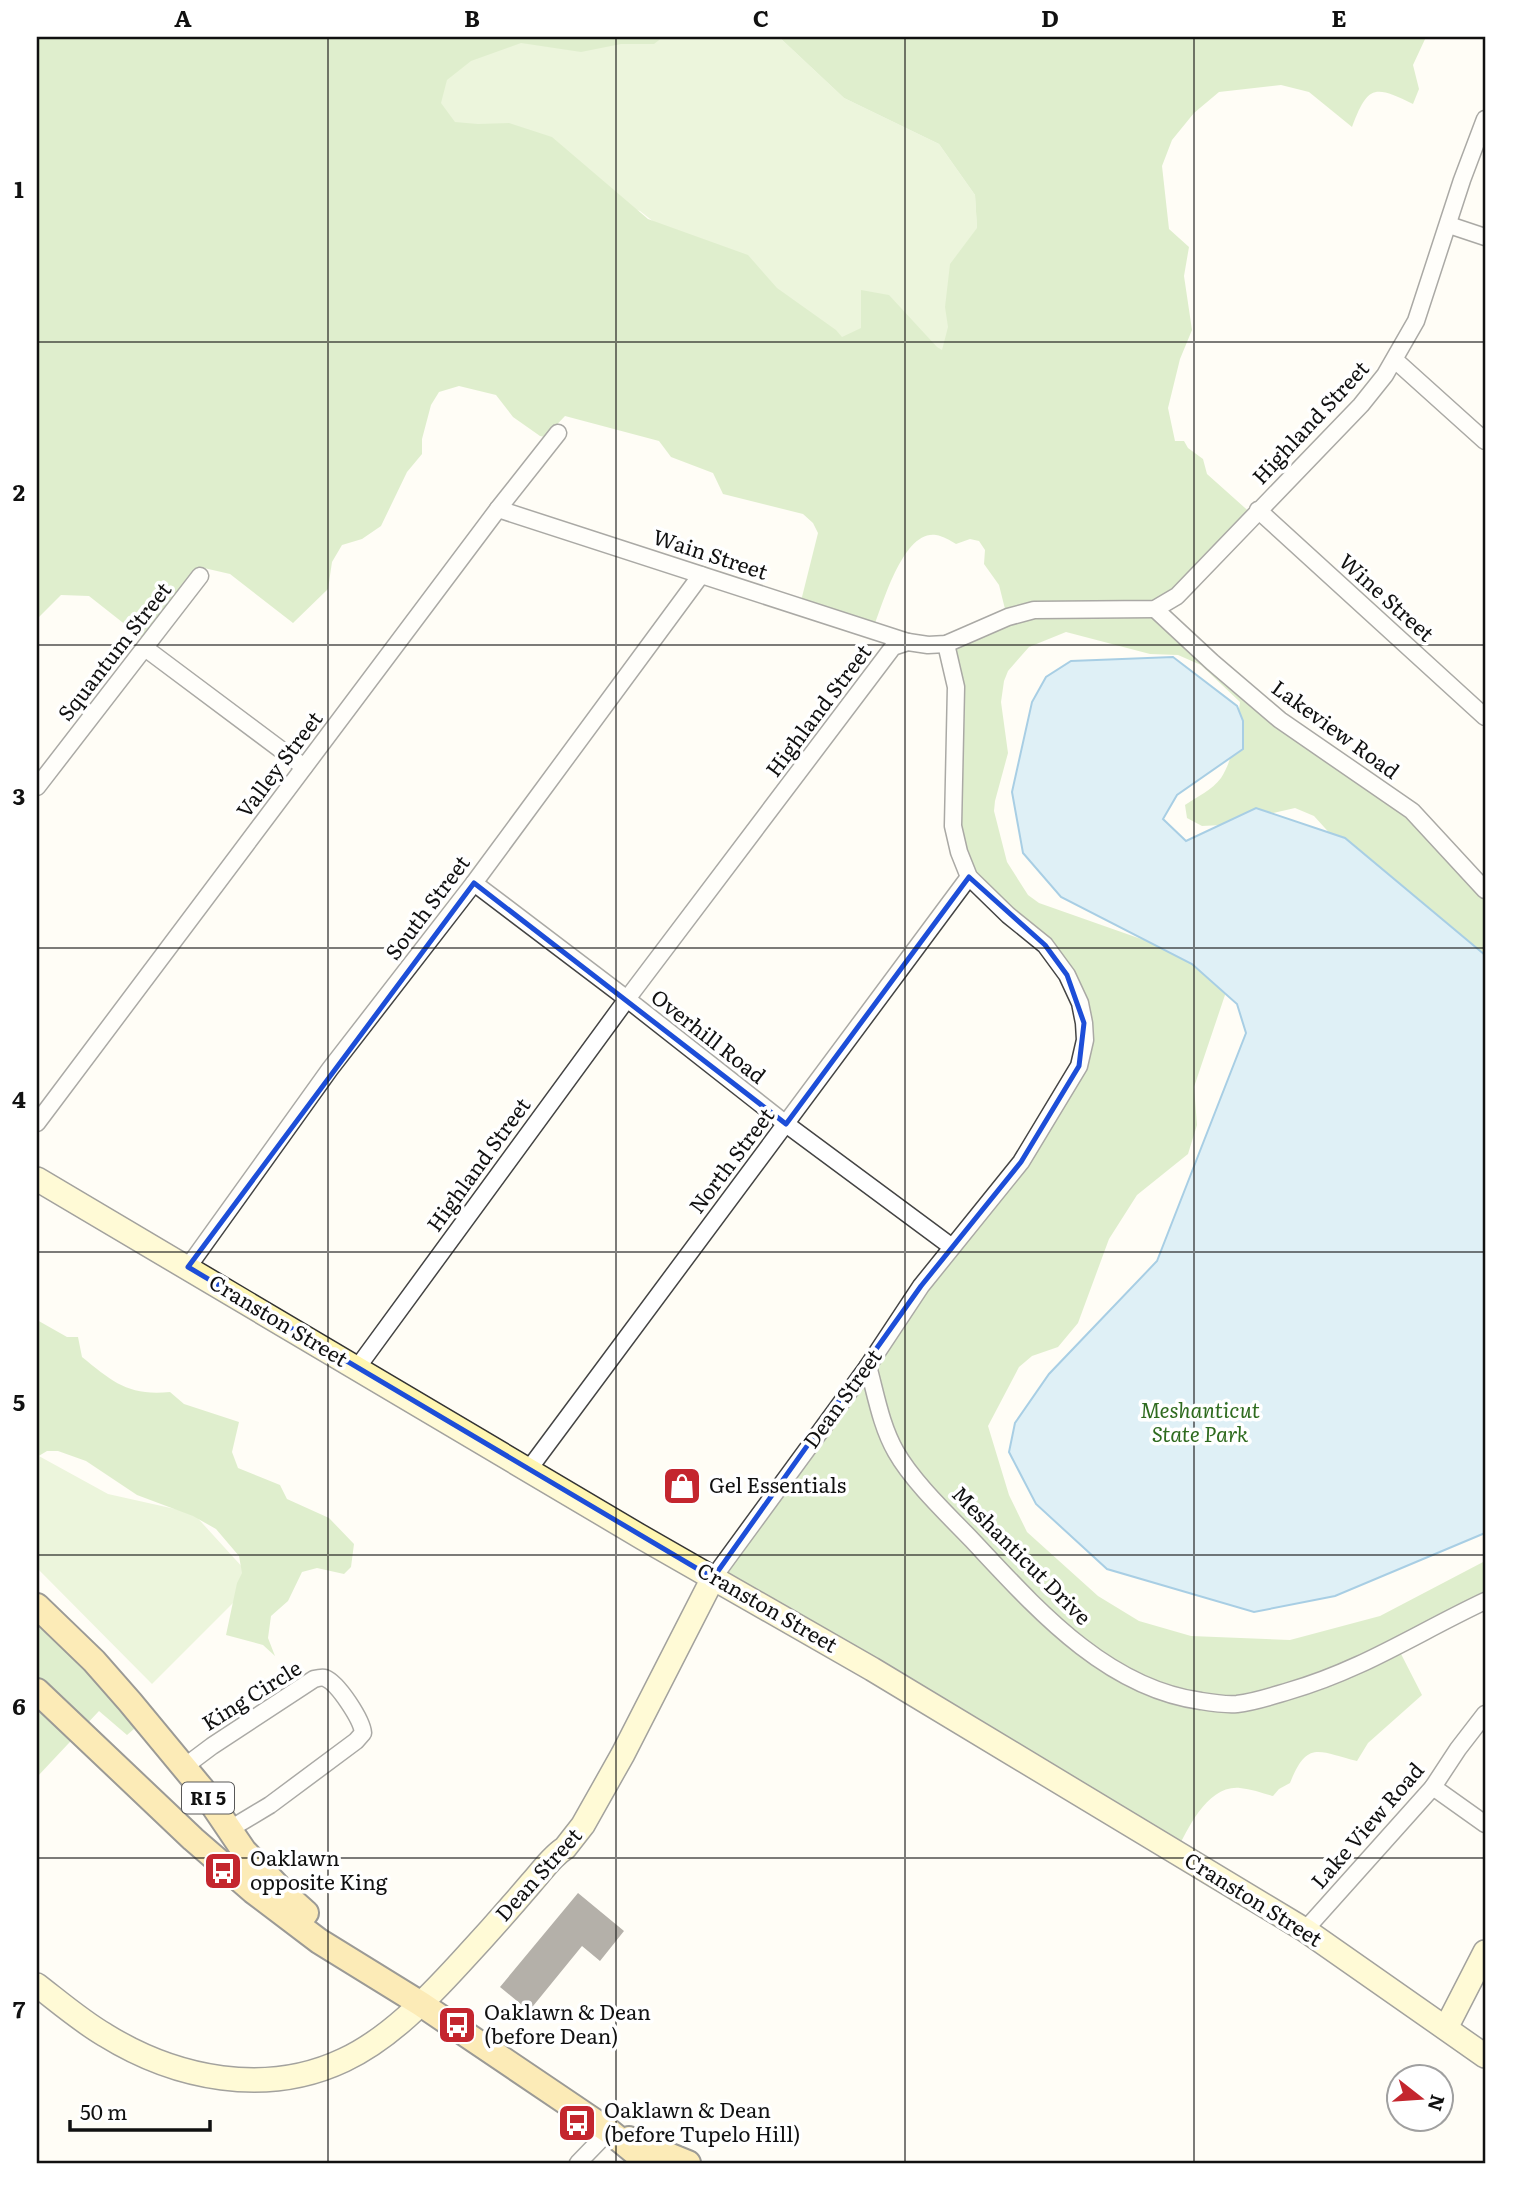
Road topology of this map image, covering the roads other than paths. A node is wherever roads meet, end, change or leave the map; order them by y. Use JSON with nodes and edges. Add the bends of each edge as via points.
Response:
{"nodes":[{"id":1,"x":1485,"y":119,"type":"edge"},
{"id":2,"x":1449,"y":225,"type":"junction"},
{"id":3,"x":1485,"y":237,"type":"edge"},
{"id":4,"x":1395,"y":360,"type":"junction"},
{"id":5,"x":558,"y":433,"type":"dead end"},
{"id":6,"x":1485,"y":441,"type":"edge"},
{"id":7,"x":498,"y":509,"type":"junction"},
{"id":8,"x":1258,"y":510,"type":"junction"},
{"id":9,"x":701,"y":575,"type":"junction"},
{"id":10,"x":200,"y":576,"type":"dead end"},
{"id":11,"x":1155,"y":609,"type":"junction"},
{"id":12,"x":908,"y":642,"type":"junction"},
{"id":13,"x":946,"y":645,"type":"junction"},
{"id":14,"x":145,"y":648,"type":"junction"},
{"id":15,"x":1485,"y":717,"type":"edge"},
{"id":16,"x":304,"y":767,"type":"junction"},
{"id":17,"x":37,"y":787,"type":"edge"},
{"id":18,"x":969,"y":877,"type":"junction"},
{"id":19,"x":474,"y":883,"type":"junction"},
{"id":20,"x":1485,"y":890,"type":"edge"},
{"id":21,"x":627,"y":999,"type":"junction"},
{"id":22,"x":37,"y":1123,"type":"edge"},
{"id":23,"x":786,"y":1124,"type":"junction"},
{"id":24,"x":37,"y":1179,"type":"edge"},
{"id":25,"x":952,"y":1247,"type":"junction"},
{"id":26,"x":188,"y":1267,"type":"junction"},
{"id":27,"x":868,"y":1366,"type":"junction"},
{"id":28,"x":357,"y":1368,"type":"junction"},
{"id":29,"x":529,"y":1469,"type":"junction"},
{"id":30,"x":713,"y":1578,"type":"junction"},
{"id":31,"x":1485,"y":1601,"type":"edge"},
{"id":32,"x":37,"y":1606,"type":"edge"},
{"id":33,"x":37,"y":1691,"type":"edge"},
{"id":34,"x":1485,"y":1714,"type":"edge"},
{"id":35,"x":184,"y":1767,"type":"junction"},
{"id":36,"x":1433,"y":1787,"type":"junction"},
{"id":37,"x":1485,"y":1824,"type":"edge"},
{"id":38,"x":230,"y":1829,"type":"junction"},
{"id":39,"x":1305,"y":1930,"type":"junction"},
{"id":40,"x":1485,"y":1952,"type":"edge"},
{"id":41,"x":385,"y":1983,"type":"junction"},
{"id":42,"x":37,"y":1985,"type":"edge"},
{"id":43,"x":421,"y":2004,"type":"junction"},
{"id":44,"x":1446,"y":2028,"type":"junction"},
{"id":45,"x":1485,"y":2056,"type":"edge"},
{"id":46,"x":609,"y":2131,"type":"junction"},
{"id":47,"x":578,"y":2163,"type":"edge"},
{"id":48,"x":648,"y":2163,"type":"edge"},
{"id":49,"x":688,"y":2163,"type":"edge"}],
"edges":[{"from":1,"to":2,"type":"street","name":"Highland Street"},
{"from":2,"to":3,"type":"street"},
{"from":2,"to":4,"type":"street","name":"Highland Street","via":[[1416,321]]},
{"from":4,"to":6,"type":"street"},
{"from":4,"to":8,"type":"street","name":"Highland Street","via":[[1361,405]]},
{"from":5,"to":7,"type":"street","name":"Valley Street"},
{"from":7,"to":9,"type":"street","name":"Wain Street"},
{"from":7,"to":16,"type":"street","name":"Valley Street"},
{"from":8,"to":11,"type":"street","name":"Highland Street","via":[[1177,596]]},
{"from":8,"to":15,"type":"street","name":"Wine Street"},
{"from":9,"to":12,"type":"street","name":"Wain Street"},
{"from":9,"to":19,"type":"street","name":"South Street"},
{"from":10,"to":14,"type":"street","name":"Squantum Street"},
{"from":11,"to":13,"type":"street","via":[[1034,610]]},
{"from":11,"to":20,"type":"street","name":"Lakeview Road","via":[[1280,720],[1412,811]]},
{"from":12,"to":13,"type":"street"},
{"from":12,"to":21,"type":"street","name":"Highland Street","via":[[894,647]]},
{"from":13,"to":18,"type":"street","via":[[956,687],[953,826]]},
{"from":14,"to":16,"type":"street"},
{"from":14,"to":17,"type":"street","name":"Squantum Street"},
{"from":16,"to":22,"type":"street","name":"Valley Street"},
{"from":18,"to":23,"type":"street","name":"North Street"},
{"from":18,"to":25,"type":"street","name":"Dean Street","via":[[1045,945],[1075,990],[1085,1028],[1073,1079],[1021,1162]]},
{"from":19,"to":21,"type":"street","name":"Overhill Road"},
{"from":19,"to":26,"type":"street","name":"South Street","via":[[330,1069]]},
{"from":21,"to":23,"type":"street","name":"Overhill Road"},
{"from":21,"to":28,"type":"street","name":"Highland Street"},
{"from":23,"to":25,"type":"street","name":"Overhill Road"},
{"from":23,"to":29,"type":"street","name":"North Street"},
{"from":24,"to":26,"type":"street","name":"Cranston Street"},
{"from":25,"to":27,"type":"street","name":"Dean Street"},
{"from":26,"to":28,"type":"street","name":"Cranston Street"},
{"from":27,"to":30,"type":"street","name":"Dean Street"},
{"from":27,"to":31,"type":"street","name":"Meshanticut Drive","via":[[896,1452],[953,1520],[1058,1627],[1126,1676],[1164,1693],[1218,1704],[1269,1697],[1373,1660]]},
{"from":28,"to":29,"type":"street","name":"Cranston Street"},
{"from":29,"to":30,"type":"street","name":"Cranston Street"},
{"from":30,"to":39,"type":"street","name":"Cranston Street"},
{"from":30,"to":43,"type":"street","name":"Dean Street","via":[[583,1825]]},
{"from":32,"to":35,"type":"main road","number":"RI 5","via":[[94,1661]]},
{"from":33,"to":41,"type":"main road","number":"RI 5","via":[[253,1891]]},
{"from":34,"to":36,"type":"street","name":"Lake View Road"},
{"from":35,"to":38,"type":"main road","number":"RI 5"},
{"from":35,"to":38,"type":"street","name":"King Circle","via":[[314,1679],[324,1677],[346,1701],[362,1724],[363,1733],[356,1741]]},
{"from":36,"to":37,"type":"street"},
{"from":36,"to":39,"type":"street","name":"Lake View Road"},
{"from":38,"to":41,"type":"main road","number":"RI 5","via":[[244,1851],[286,1895]]},
{"from":39,"to":44,"type":"street","name":"Cranston Street"},
{"from":40,"to":44,"type":"street"},
{"from":41,"to":43,"type":"main road","number":"RI 5"},
{"from":42,"to":43,"type":"street","name":"Dean Street","via":[[84,2022],[152,2060],[249,2082],[298,2076],[344,2060]]},
{"from":43,"to":46,"type":"main road","number":"RI 5"},
{"from":44,"to":45,"type":"street","name":"Cranston Street"},
{"from":46,"to":47,"type":"street"},
{"from":46,"to":48,"type":"main road","number":"RI 5"},
{"from":46,"to":49,"type":"main road","number":"RI 5"}]}
